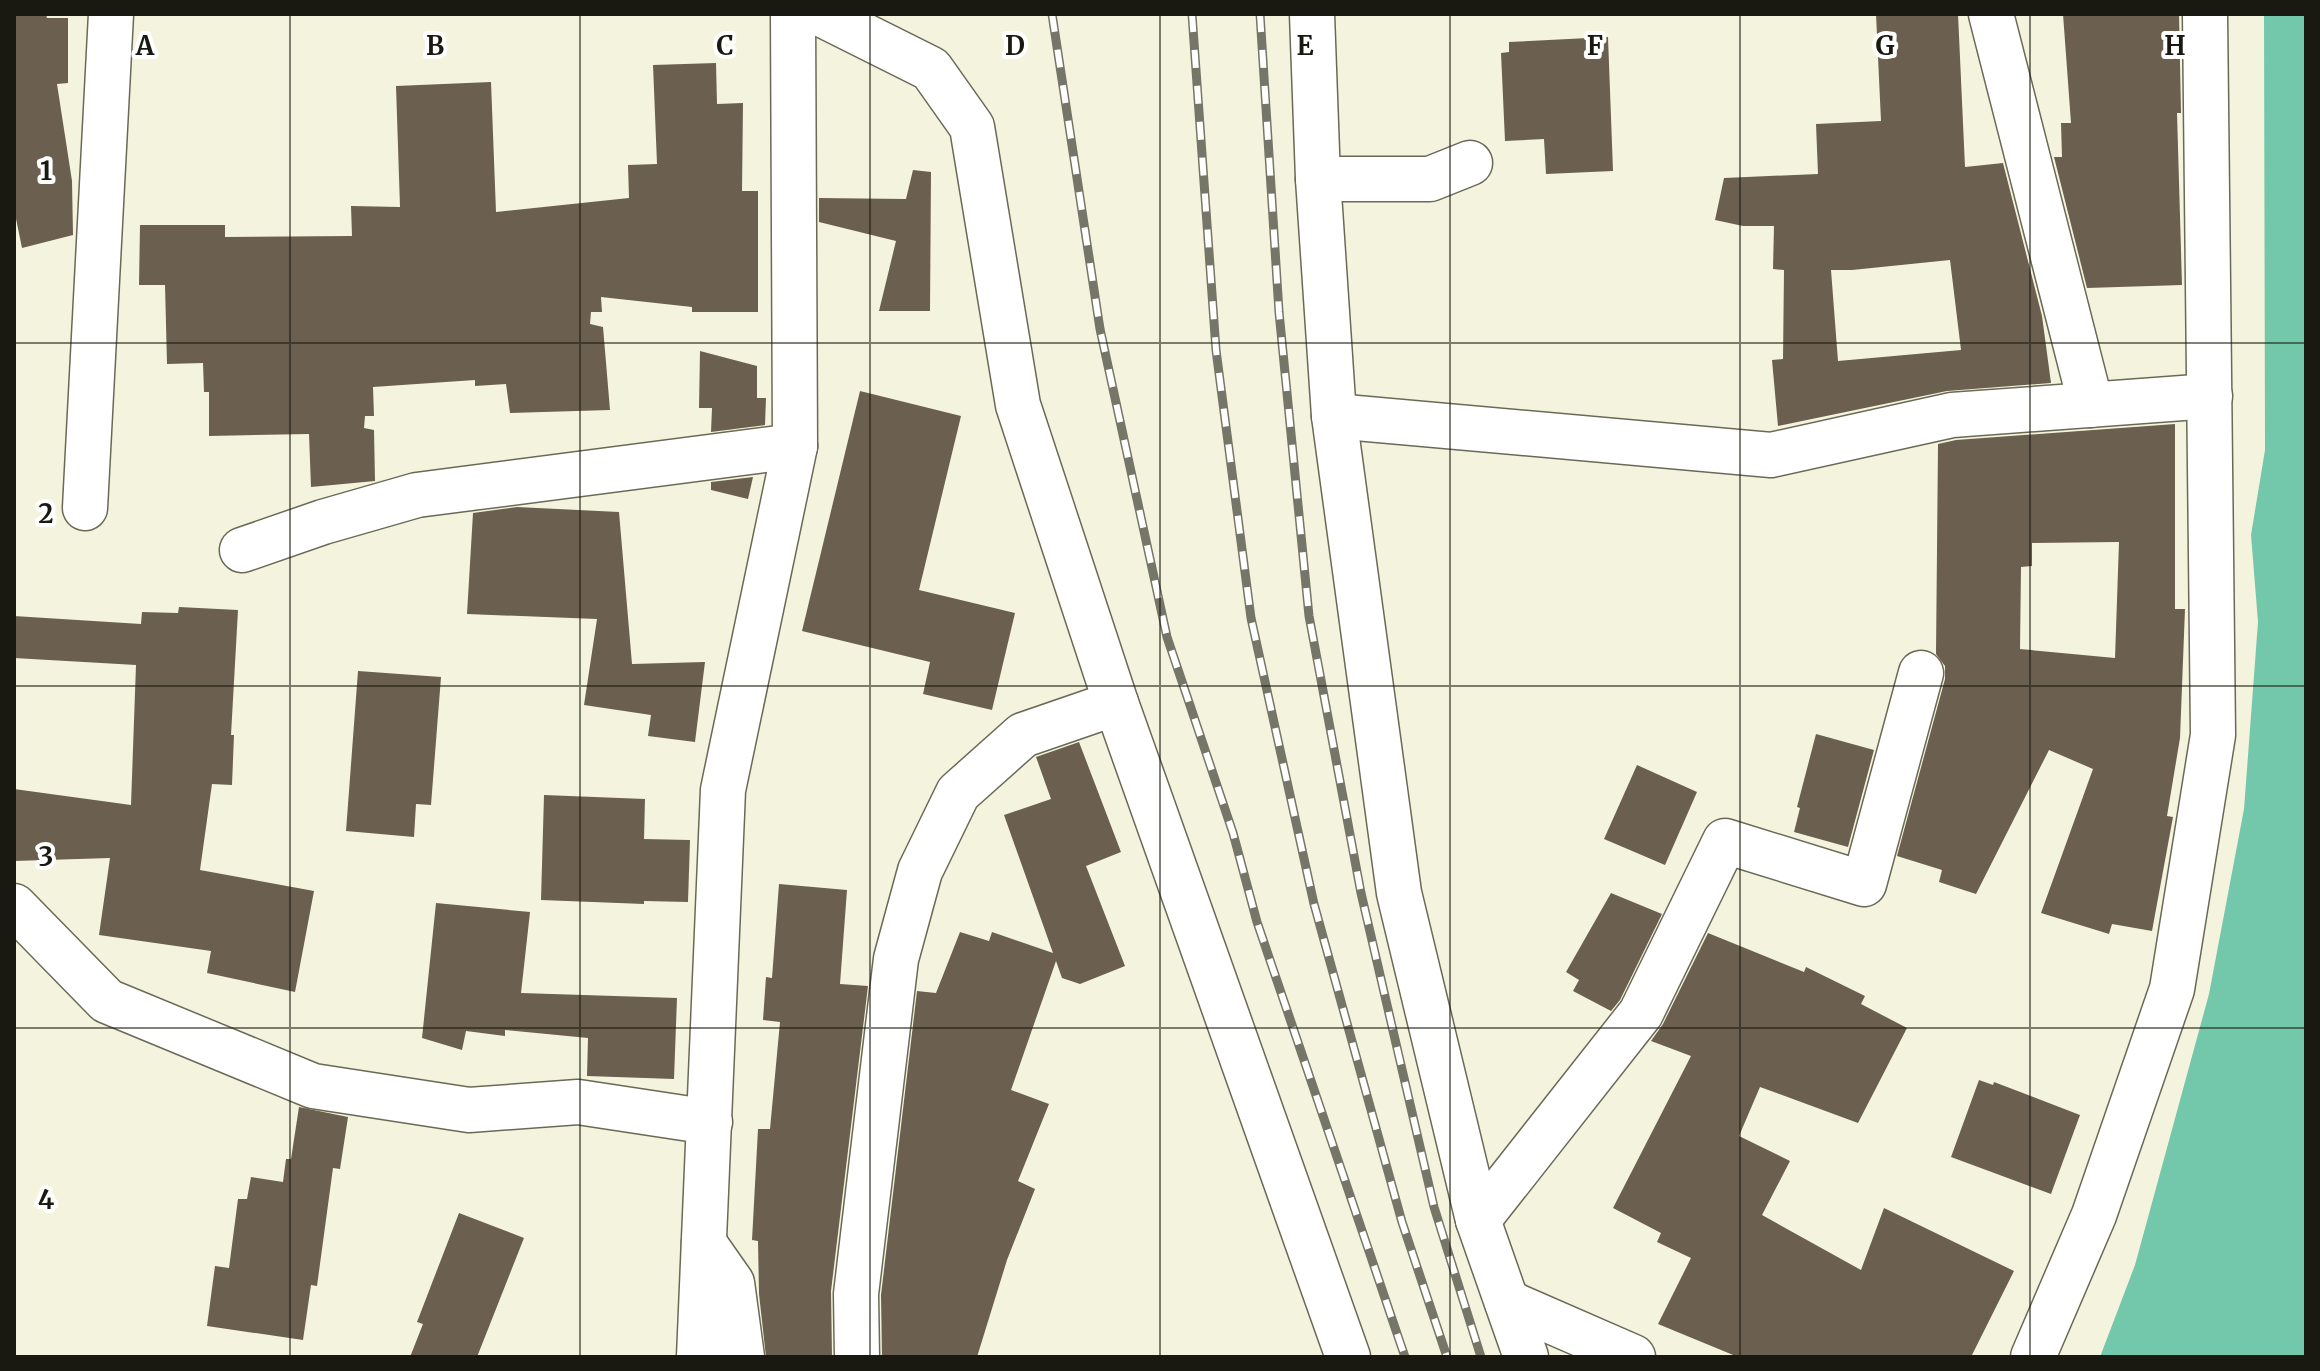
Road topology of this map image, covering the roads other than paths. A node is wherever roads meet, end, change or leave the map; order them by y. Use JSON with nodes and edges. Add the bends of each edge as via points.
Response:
{"nodes":[{"id":1,"x":111,"y":14,"type":"edge"},
{"id":2,"x":793,"y":14,"type":"edge"},
{"id":3,"x":821,"y":14,"type":"edge"},
{"id":4,"x":1312,"y":14,"type":"edge"},
{"id":5,"x":1991,"y":14,"type":"edge"},
{"id":6,"x":2205,"y":14,"type":"edge"},
{"id":7,"x":1470,"y":163,"type":"dead end"},
{"id":8,"x":1318,"y":179,"type":"junction"},
{"id":9,"x":2210,"y":396,"type":"junction"},
{"id":10,"x":2091,"y":405,"type":"junction"},
{"id":11,"x":1334,"y":416,"type":"junction"},
{"id":12,"x":795,"y":446,"type":"junction"},
{"id":13,"x":85,"y":508,"type":"dead end"},
{"id":14,"x":242,"y":550,"type":"dead end"},
{"id":15,"x":1921,"y":673,"type":"dead end"},
{"id":16,"x":1116,"y":703,"type":"junction"},
{"id":17,"x":14,"y":906,"type":"edge"},
{"id":18,"x":710,"y":1122,"type":"junction"},
{"id":19,"x":1478,"y":1220,"type":"junction"},
{"id":20,"x":704,"y":1243,"type":"junction"},
{"id":21,"x":1507,"y":1302,"type":"junction"},
{"id":22,"x":699,"y":1357,"type":"edge"},
{"id":23,"x":742,"y":1357,"type":"edge"},
{"id":24,"x":857,"y":1357,"type":"edge"},
{"id":25,"x":1348,"y":1357,"type":"edge"},
{"id":26,"x":1526,"y":1357,"type":"edge"},
{"id":27,"x":1633,"y":1357,"type":"edge"},
{"id":28,"x":2033,"y":1357,"type":"edge"}],
"edges":[{"from":1,"to":13,"type":"street"},
{"from":2,"to":12,"type":"street"},
{"from":3,"to":16,"type":"street","via":[[931,69],[972,127],[1018,405]]},
{"from":4,"to":8,"type":"street"},
{"from":5,"to":10,"type":"street"},
{"from":6,"to":9,"type":"street"},
{"from":7,"to":8,"type":"street","via":[[1430,179]]},
{"from":8,"to":11,"type":"street"},
{"from":9,"to":10,"type":"street"},
{"from":9,"to":28,"type":"street","via":[[2213,735],[2172,989],[2094,1215]]},
{"from":10,"to":11,"type":"street","via":[[1952,415],[1771,455]]},
{"from":11,"to":19,"type":"street","via":[[1399,893]]},
{"from":12,"to":14,"type":"street","via":[[417,495]]},
{"from":12,"to":18,"type":"street","via":[[723,790]]},
{"from":15,"to":19,"type":"street","via":[[1864,884],[1725,841],[1641,1013]]},
{"from":16,"to":24,"type":"street","via":[[1023,735],[958,793],[920,871],[896,959],[856,1294]]},
{"from":16,"to":25,"type":"street"},
{"from":17,"to":18,"type":"street","via":[[107,1001],[313,1086],[469,1110],[578,1102]]},
{"from":18,"to":20,"type":"street"},
{"from":19,"to":21,"type":"street"},
{"from":20,"to":22,"type":"street"},
{"from":20,"to":23,"type":"street","via":[[732,1283]]},
{"from":21,"to":26,"type":"street"},
{"from":21,"to":27,"type":"street"}]}
